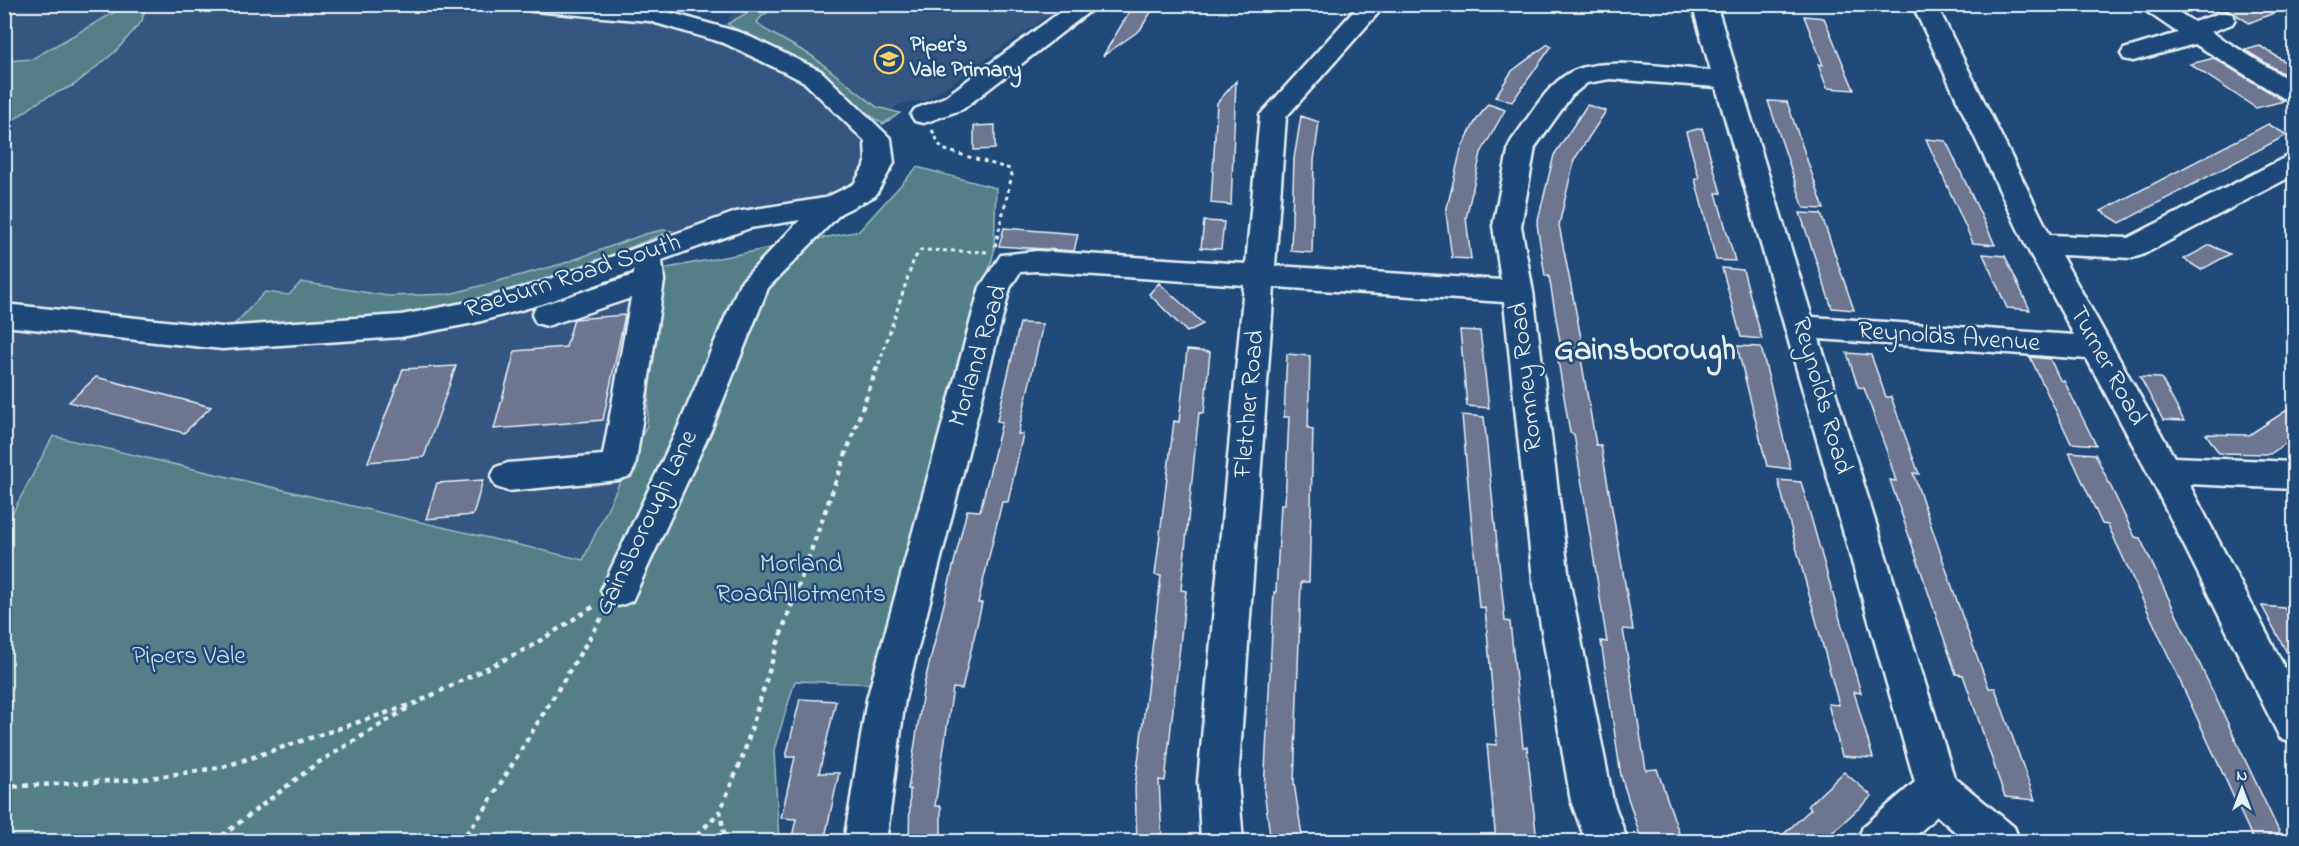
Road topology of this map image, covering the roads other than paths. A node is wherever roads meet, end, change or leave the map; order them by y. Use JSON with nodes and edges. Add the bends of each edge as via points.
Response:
{"nodes":[{"id":1,"x":533,"y":4,"type":"edge"},
{"id":2,"x":1087,"y":4,"type":"edge"},
{"id":3,"x":1374,"y":4,"type":"edge"},
{"id":4,"x":1704,"y":4,"type":"edge"},
{"id":5,"x":1924,"y":4,"type":"edge"},
{"id":6,"x":2148,"y":4,"type":"edge"},
{"id":7,"x":655,"y":9,"type":"edge"},
{"id":8,"x":2223,"y":19,"type":"dead end"},
{"id":9,"x":2195,"y":33,"type":"junction"},
{"id":10,"x":2133,"y":54,"type":"dead end"},
{"id":11,"x":1727,"y":80,"type":"junction"},
{"id":12,"x":2295,"y":94,"type":"edge"},
{"id":13,"x":924,"y":115,"type":"road end"},
{"id":14,"x":2295,"y":164,"type":"edge"},
{"id":15,"x":831,"y":206,"type":"junction"},
{"id":16,"x":2040,"y":244,"type":"junction"},
{"id":17,"x":649,"y":267,"type":"junction"},
{"id":18,"x":1261,"y":276,"type":"junction"},
{"id":19,"x":1518,"y":292,"type":"junction"},
{"id":20,"x":4,"y":315,"type":"edge"},
{"id":21,"x":547,"y":315,"type":"dead end"},
{"id":22,"x":1801,"y":327,"type":"junction"},
{"id":23,"x":2097,"y":348,"type":"junction"},
{"id":24,"x":2164,"y":470,"type":"junction"},
{"id":25,"x":2295,"y":475,"type":"edge"},
{"id":26,"x":508,"y":477,"type":"dead end"},
{"id":27,"x":619,"y":590,"type":"road end"},
{"id":28,"x":2295,"y":725,"type":"edge"},
{"id":29,"x":1937,"y":789,"type":"junction"},
{"id":30,"x":866,"y":842,"type":"edge"},
{"id":31,"x":1222,"y":842,"type":"edge"},
{"id":32,"x":1607,"y":842,"type":"edge"},
{"id":33,"x":1878,"y":842,"type":"edge"},
{"id":34,"x":1999,"y":842,"type":"edge"}],
"edges":[{"from":1,"to":7,"type":"street"},
{"from":2,"to":13,"type":"street","via":[[954,103]]},
{"from":3,"to":18,"type":"street","name":"Fletcher Road","via":[[1274,115]]},
{"from":4,"to":11,"type":"street","name":"Reynolds Road"},
{"from":5,"to":16,"type":"street","name":"Turner Road"},
{"from":6,"to":9,"type":"street"},
{"from":7,"to":15,"type":"street","name":"Raeburn Road South","via":[[733,38],[812,76],[878,139],[880,164],[866,190]]},
{"from":8,"to":9,"type":"street"},
{"from":9,"to":10,"type":"street"},
{"from":9,"to":12,"type":"street"},
{"from":11,"to":19,"type":"street","name":"Romney Road","via":[[1610,71],[1579,77],[1563,90],[1522,146],[1507,226]]},
{"from":11,"to":22,"type":"street","name":"Reynolds Road"},
{"from":14,"to":16,"type":"street","via":[[2132,248]]},
{"from":15,"to":17,"type":"street","name":"Raeburn Road South","via":[[746,219]]},
{"from":15,"to":27,"type":"street","name":"Gainsborough Lane","via":[[755,283],[694,430]]},
{"from":16,"to":23,"type":"street","name":"Turner Road"},
{"from":17,"to":20,"type":"street","name":"Raeburn Road South","via":[[474,312],[401,326],[222,338]]},
{"from":17,"to":21,"type":"street"},
{"from":17,"to":26,"type":"street","via":[[618,467]]},
{"from":18,"to":19,"type":"street","name":"Morland Road"},
{"from":18,"to":30,"type":"street","name":"Morland Road","via":[[1011,262],[994,287],[886,699]]},
{"from":18,"to":31,"type":"street","name":"Fletcher Road","via":[[1218,780]]},
{"from":19,"to":32,"type":"street","name":"Romney Road","via":[[1551,579],[1592,801]]},
{"from":22,"to":23,"type":"street","name":"Reynolds Avenue"},
{"from":22,"to":29,"type":"street","name":"Reynolds Road"},
{"from":23,"to":24,"type":"street","name":"Turner Road"},
{"from":24,"to":25,"type":"street"},
{"from":24,"to":28,"type":"street","name":"Turner Road"},
{"from":29,"to":33,"type":"street"},
{"from":29,"to":34,"type":"street"}]}
